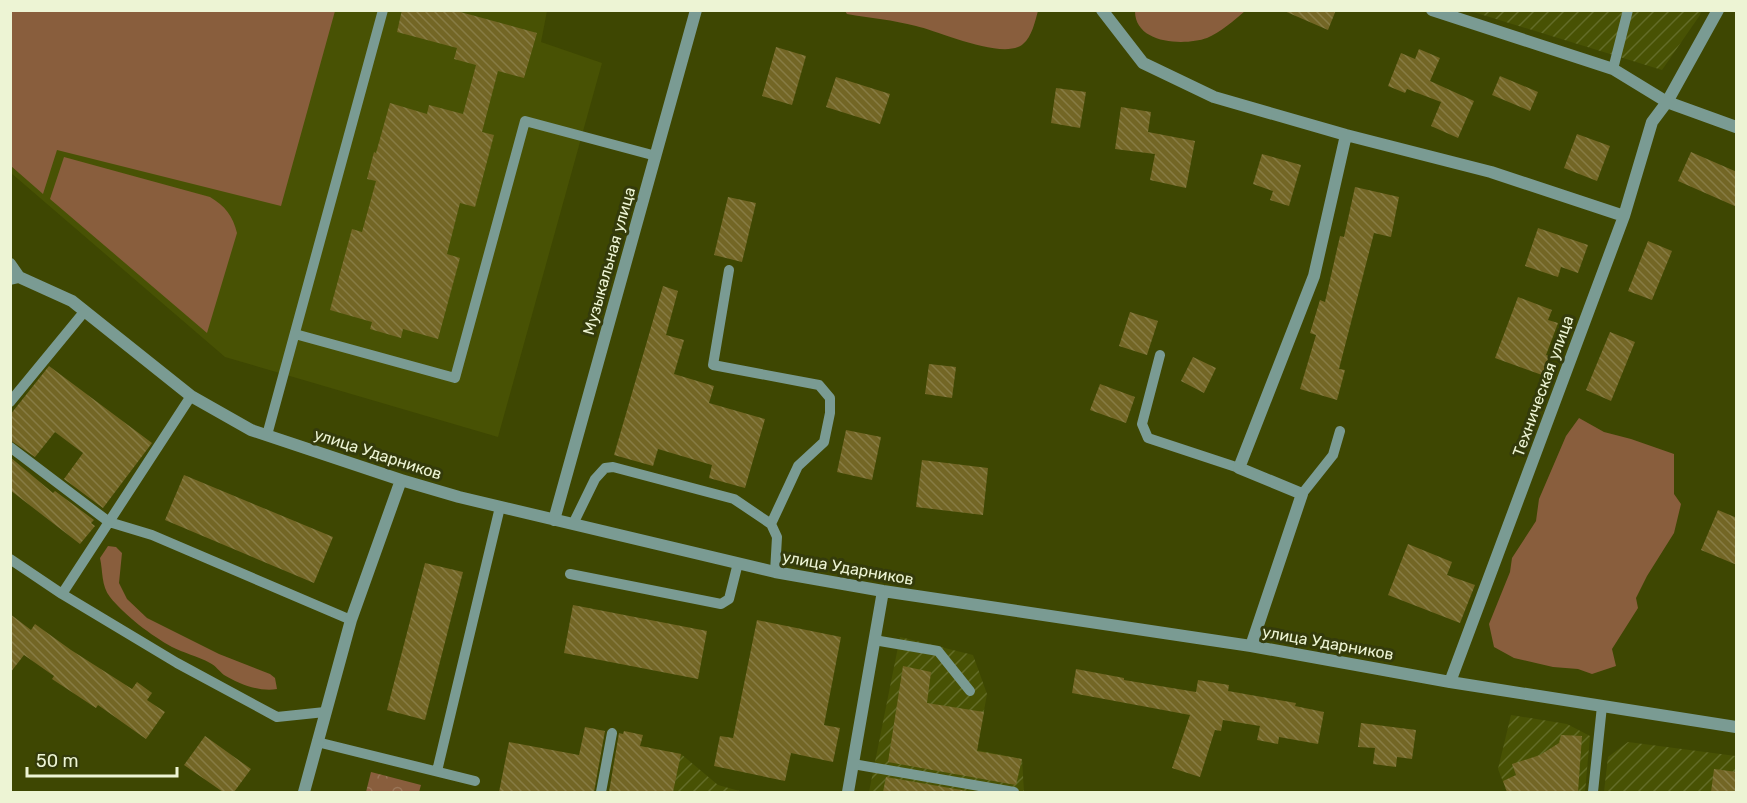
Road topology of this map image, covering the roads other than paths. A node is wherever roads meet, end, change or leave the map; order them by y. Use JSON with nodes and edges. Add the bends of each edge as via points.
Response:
{"nodes":[{"id":1,"x":383,"y":10,"type":"edge"},
{"id":2,"x":696,"y":10,"type":"edge"},
{"id":3,"x":1102,"y":10,"type":"edge"},
{"id":4,"x":1432,"y":10,"type":"edge"},
{"id":5,"x":1628,"y":10,"type":"edge"},
{"id":6,"x":1718,"y":10,"type":"edge"},
{"id":7,"x":1613,"y":69,"type":"junction"},
{"id":8,"x":1667,"y":102,"type":"junction"},
{"id":9,"x":1737,"y":127,"type":"edge"},
{"id":10,"x":1346,"y":135,"type":"junction"},
{"id":11,"x":656,"y":156,"type":"junction"},
{"id":12,"x":1624,"y":216,"type":"junction"},
{"id":13,"x":10,"y":264,"type":"edge"},
{"id":14,"x":729,"y":270,"type":"dead end"},
{"id":15,"x":15,"y":278,"type":"edge"},
{"id":16,"x":84,"y":312,"type":"junction"},
{"id":17,"x":295,"y":334,"type":"junction"},
{"id":18,"x":1160,"y":356,"type":"dead end"},
{"id":19,"x":191,"y":396,"type":"junction"},
{"id":20,"x":10,"y":402,"type":"edge"},
{"id":21,"x":1340,"y":430,"type":"dead end"},
{"id":22,"x":267,"y":435,"type":"junction"},
{"id":23,"x":10,"y":447,"type":"edge"},
{"id":24,"x":1239,"y":468,"type":"junction"},
{"id":25,"x":401,"y":480,"type":"junction"},
{"id":26,"x":1302,"y":494,"type":"junction"},
{"id":27,"x":500,"y":507,"type":"junction"},
{"id":28,"x":554,"y":520,"type":"junction"},
{"id":29,"x":109,"y":522,"type":"junction"},
{"id":30,"x":573,"y":524,"type":"junction"},
{"id":31,"x":771,"y":524,"type":"junction"},
{"id":32,"x":10,"y":560,"type":"edge"},
{"id":33,"x":738,"y":563,"type":"junction"},
{"id":34,"x":775,"y":572,"type":"junction"},
{"id":35,"x":570,"y":574,"type":"dead end"},
{"id":36,"x":883,"y":591,"type":"junction"},
{"id":37,"x":62,"y":594,"type":"junction"},
{"id":38,"x":351,"y":620,"type":"junction"},
{"id":39,"x":874,"y":640,"type":"junction"},
{"id":40,"x":1251,"y":646,"type":"junction"},
{"id":41,"x":1450,"y":682,"type":"junction"},
{"id":42,"x":970,"y":691,"type":"dead end"},
{"id":43,"x":1602,"y":706,"type":"junction"},
{"id":44,"x":325,"y":712,"type":"junction"},
{"id":45,"x":1737,"y":727,"type":"edge"},
{"id":46,"x":612,"y":734,"type":"dead end"},
{"id":47,"x":317,"y":742,"type":"junction"},
{"id":48,"x":852,"y":764,"type":"junction"},
{"id":49,"x":437,"y":771,"type":"junction"},
{"id":50,"x":475,"y":781,"type":"dead end"},
{"id":51,"x":304,"y":792,"type":"edge"},
{"id":52,"x":602,"y":792,"type":"edge"},
{"id":53,"x":848,"y":792,"type":"edge"},
{"id":54,"x":1014,"y":792,"type":"edge"},
{"id":55,"x":1593,"y":792,"type":"edge"}],
"edges":[{"from":1,"to":17,"type":"lane"},
{"from":2,"to":11,"type":"street","name":"Музыкальная улица"},
{"from":3,"to":10,"type":"street","via":[[1143,63],[1214,96]]},
{"from":4,"to":7,"type":"street"},
{"from":5,"to":7,"type":"lane"},
{"from":6,"to":8,"type":"street","name":"Техническая улица"},
{"from":7,"to":8,"type":"street"},
{"from":8,"to":9,"type":"street"},
{"from":8,"to":12,"type":"street","name":"Техническая улица","via":[[1652,122]]},
{"from":10,"to":12,"type":"street","via":[[1491,172]]},
{"from":10,"to":24,"type":"street","via":[[1314,276]]},
{"from":11,"to":17,"type":"lane","via":[[525,121],[455,378]]},
{"from":11,"to":28,"type":"street","name":"Музыкальная улица"},
{"from":12,"to":41,"type":"street","name":"Техническая улица"},
{"from":13,"to":15,"type":"street"},
{"from":14,"to":31,"type":"lane","via":[[713,365],[819,386],[830,398],[824,442],[798,466]]},
{"from":15,"to":16,"type":"street","name":"улица Ударников","via":[[72,301]]},
{"from":16,"to":19,"type":"street","name":"улица Ударников"},
{"from":16,"to":20,"type":"lane"},
{"from":17,"to":22,"type":"lane"},
{"from":18,"to":24,"type":"lane","via":[[1142,424],[1148,438]]},
{"from":19,"to":22,"type":"street","name":"улица Ударников"},
{"from":19,"to":29,"type":"lane"},
{"from":21,"to":26,"type":"lane","via":[[1333,456]]},
{"from":22,"to":25,"type":"street","name":"улица Ударников"},
{"from":23,"to":29,"type":"lane"},
{"from":24,"to":26,"type":"street"},
{"from":25,"to":27,"type":"street","name":"улица Ударников"},
{"from":25,"to":38,"type":"street"},
{"from":26,"to":40,"type":"street"},
{"from":27,"to":28,"type":"street","name":"улица Ударников"},
{"from":27,"to":49,"type":"lane"},
{"from":28,"to":30,"type":"street","name":"улица Ударников"},
{"from":29,"to":37,"type":"lane"},
{"from":29,"to":38,"type":"lane","via":[[152,535]]},
{"from":30,"to":31,"type":"lane","via":[[595,479],[605,468],[613,467],[734,499]]},
{"from":30,"to":33,"type":"street","name":"улица Ударников"},
{"from":31,"to":34,"type":"lane","via":[[777,537]]},
{"from":32,"to":37,"type":"lane"},
{"from":33,"to":34,"type":"street","name":"улица Ударников"},
{"from":33,"to":35,"type":"lane","via":[[729,599],[721,604]]},
{"from":34,"to":36,"type":"street","name":"улица Ударников"},
{"from":36,"to":39,"type":"street"},
{"from":36,"to":40,"type":"street","name":"улица Ударников"},
{"from":37,"to":44,"type":"lane","via":[[277,717]]},
{"from":38,"to":44,"type":"street"},
{"from":39,"to":42,"type":"lane","via":[[938,651]]},
{"from":39,"to":48,"type":"street"},
{"from":40,"to":41,"type":"street","name":"улица Ударников"},
{"from":41,"to":43,"type":"street","name":"улица Ударников"},
{"from":43,"to":45,"type":"street","name":"улица Ударников"},
{"from":43,"to":55,"type":"lane"},
{"from":44,"to":47,"type":"street"},
{"from":46,"to":52,"type":"lane"},
{"from":47,"to":49,"type":"lane"},
{"from":47,"to":51,"type":"street"},
{"from":48,"to":53,"type":"street"},
{"from":48,"to":54,"type":"lane"},
{"from":49,"to":50,"type":"lane"}]}
